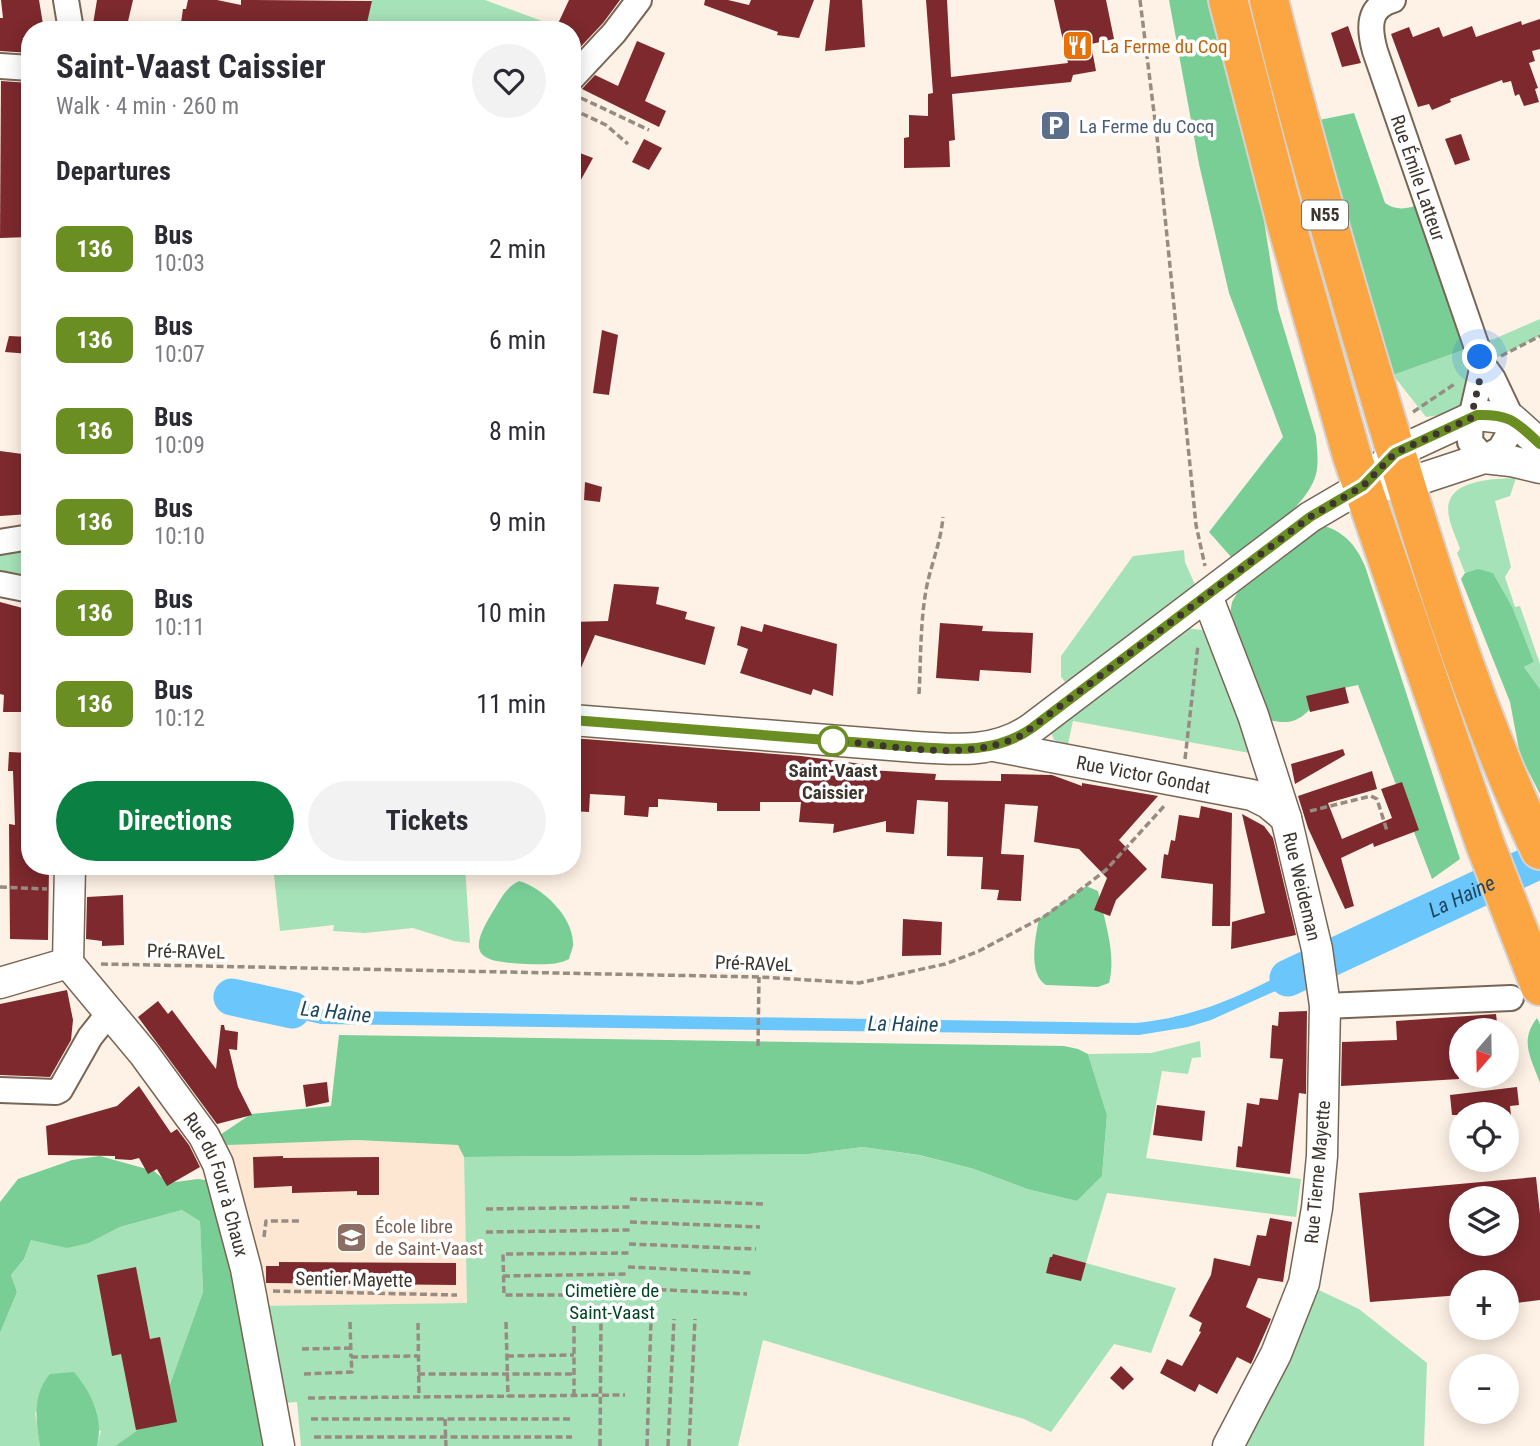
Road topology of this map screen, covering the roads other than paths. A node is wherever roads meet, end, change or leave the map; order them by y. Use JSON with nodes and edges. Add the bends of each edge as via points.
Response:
{"nodes":[{"id":1,"x":66,"y":0,"type":"edge"},
{"id":2,"x":639,"y":0,"type":"edge"},
{"id":3,"x":1228,"y":0,"type":"edge"},
{"id":4,"x":1269,"y":0,"type":"edge"},
{"id":5,"x":1384,"y":5,"type":"edge"},
{"id":6,"x":70,"y":21,"type":"edge"},
{"id":7,"x":0,"y":66,"type":"edge"},
{"id":8,"x":21,"y":67,"type":"edge"},
{"id":9,"x":581,"y":68,"type":"edge"},
{"id":10,"x":1483,"y":365,"type":"junction"},
{"id":11,"x":1471,"y":418,"type":"junction"},
{"id":12,"x":1512,"y":419,"type":"junction"},
{"id":13,"x":1540,"y":444,"type":"edge"},
{"id":14,"x":1484,"y":458,"type":"junction"},
{"id":15,"x":1400,"y":468,"type":"junction"},
{"id":16,"x":1540,"y":468,"type":"edge"},
{"id":17,"x":1363,"y":486,"type":"junction"},
{"id":18,"x":21,"y":538,"type":"edge"},
{"id":19,"x":0,"y":542,"type":"edge"},
{"id":20,"x":0,"y":584,"type":"edge"},
{"id":21,"x":21,"y":588,"type":"edge"},
{"id":22,"x":1207,"y":596,"type":"junction"},
{"id":23,"x":581,"y":721,"type":"edge"},
{"id":24,"x":994,"y":746,"type":"junction"},
{"id":25,"x":1286,"y":818,"type":"junction"},
{"id":26,"x":1534,"y":837,"type":"edge"},
{"id":27,"x":70,"y":878,"type":"edge"},
{"id":28,"x":68,"y":963,"type":"junction"},
{"id":29,"x":0,"y":983,"type":"edge"},
{"id":30,"x":1324,"y":992,"type":"junction"},
{"id":31,"x":1525,"y":992,"type":"edge"},
{"id":32,"x":109,"y":1013,"type":"junction"},
{"id":33,"x":0,"y":1090,"type":"edge"},
{"id":34,"x":279,"y":1446,"type":"edge"},
{"id":35,"x":1227,"y":1446,"type":"edge"}],
"edges":[{"from":1,"to":6,"type":"street"},
{"from":2,"to":9,"type":"street"},
{"from":3,"to":17,"type":"highway","number":"N55","via":[[1285,219]]},
{"from":4,"to":15,"type":"highway","number":"N55"},
{"from":5,"to":10,"type":"street","name":"Rue Émile Latteur","via":[[1370,28],[1375,51]]},
{"from":7,"to":8,"type":"street"},
{"from":10,"to":11,"type":"street"},
{"from":10,"to":12,"type":"street","name":"Rue Émile Latteur"},
{"from":11,"to":12,"type":"street"},
{"from":11,"to":14,"type":"street","via":[[1470,442]]},
{"from":11,"to":15,"type":"street"},
{"from":12,"to":13,"type":"street"},
{"from":12,"to":14,"type":"street","via":[[1500,449]]},
{"from":14,"to":15,"type":"street"},
{"from":14,"to":16,"type":"street"},
{"from":15,"to":17,"type":"street"},
{"from":15,"to":26,"type":"highway","number":"N55","via":[[1471,684]]},
{"from":17,"to":22,"type":"street","name":"Rue Victor Gondat","via":[[1310,517]]},
{"from":17,"to":31,"type":"highway","number":"N55","via":[[1506,898]]},
{"from":18,"to":19,"type":"street"},
{"from":20,"to":21,"type":"street"},
{"from":22,"to":24,"type":"street","name":"Rue Victor Gondat","via":[[1022,735]]},
{"from":22,"to":25,"type":"street","name":"Rue Weideman"},
{"from":23,"to":24,"type":"street","name":"Rue Victor Gondat","via":[[916,747],[968,750]]},
{"from":24,"to":25,"type":"street","name":"Rue Victor Gondat","via":[[1252,795]]},
{"from":25,"to":30,"type":"street","name":"Rue Weideman"},
{"from":27,"to":28,"type":"street"},
{"from":28,"to":29,"type":"street"},
{"from":28,"to":32,"type":"street","name":"Rue du Four à Chaux"},
{"from":30,"to":31,"type":"street"},
{"from":30,"to":35,"type":"street","name":"Rue Tierne Mayette","via":[[1322,1156],[1304,1283],[1276,1354]]},
{"from":32,"to":33,"type":"street","via":[[60,1090]]},
{"from":32,"to":34,"type":"street","name":"Rue du Four à Chaux","via":[[209,1145],[225,1184]]}]}
